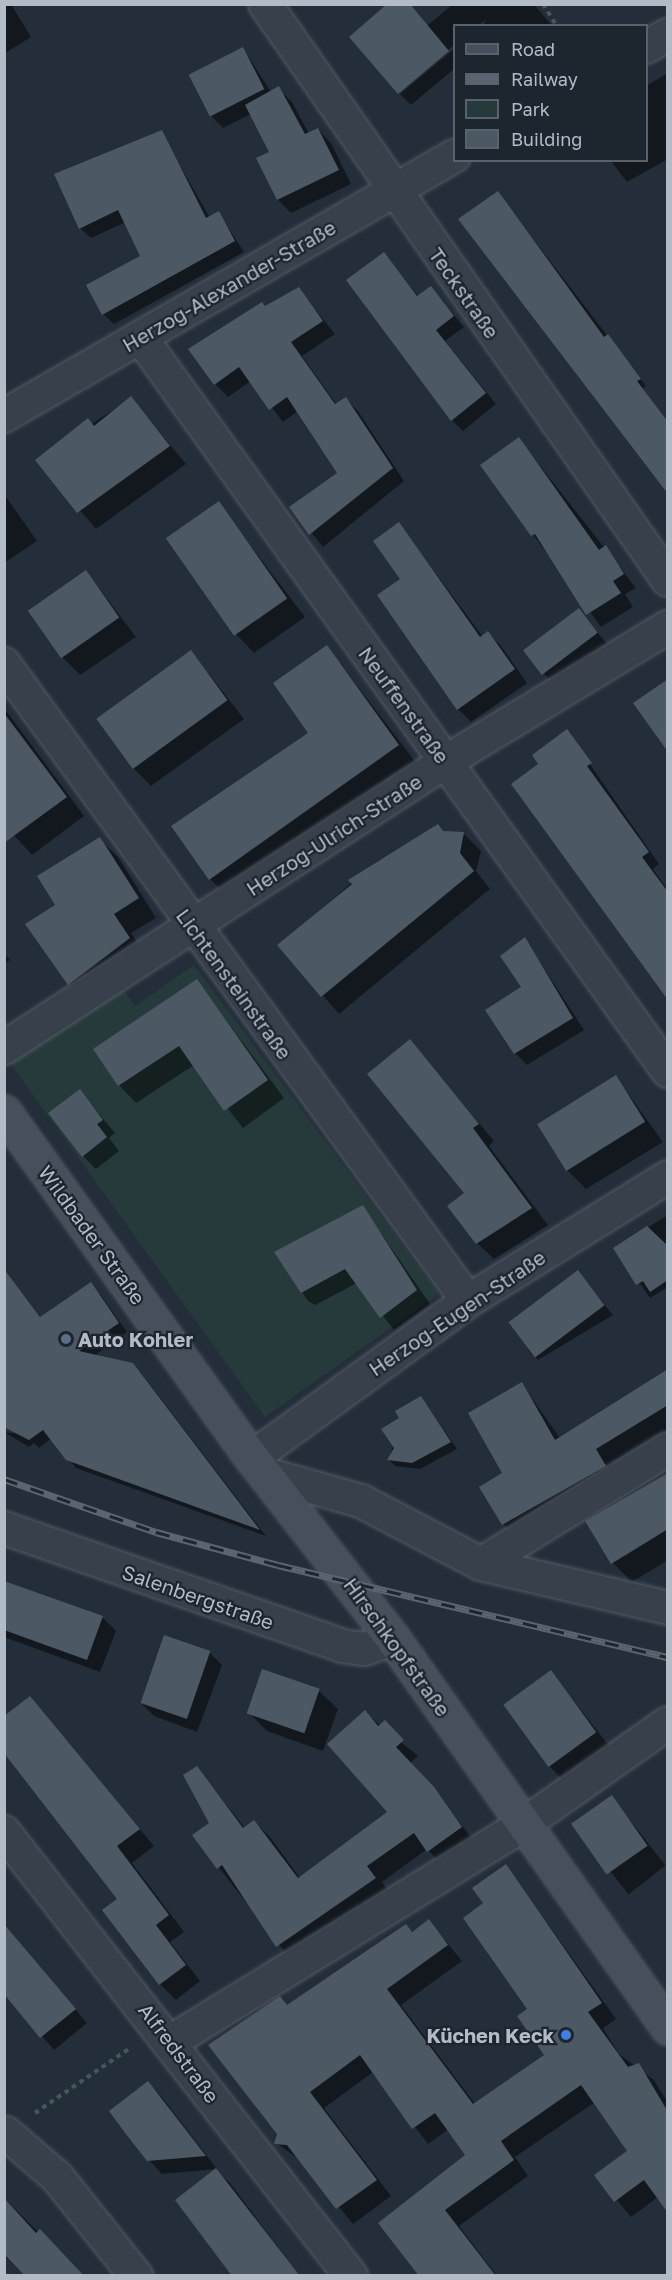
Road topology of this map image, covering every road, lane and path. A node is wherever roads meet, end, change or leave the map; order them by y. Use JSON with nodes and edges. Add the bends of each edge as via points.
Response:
{"nodes":[{"id":1,"x":265,"y":4,"type":"edge"},
{"id":2,"x":543,"y":4,"type":"edge"},
{"id":3,"x":556,"y":24,"type":"edge"},
{"id":4,"x":668,"y":35,"type":"edge"},
{"id":5,"x":648,"y":46,"type":"edge"},
{"id":6,"x":453,"y":157,"type":"edge"},
{"id":7,"x":392,"y":191,"type":"junction"},
{"id":8,"x":141,"y":338,"type":"junction"},
{"id":9,"x":4,"y":417,"type":"edge"},
{"id":10,"x":668,"y":579,"type":"edge"},
{"id":11,"x":668,"y":627,"type":"edge"},
{"id":12,"x":4,"y":664,"type":"edge"},
{"id":13,"x":445,"y":762,"type":"junction"},
{"id":14,"x":192,"y":928,"type":"junction"},
{"id":15,"x":4,"y":1048,"type":"edge"},
{"id":16,"x":668,"y":1071,"type":"edge"},
{"id":17,"x":4,"y":1112,"type":"edge"},
{"id":18,"x":668,"y":1177,"type":"edge"},
{"id":19,"x":468,"y":1301,"type":"junction"},
{"id":20,"x":668,"y":1449,"type":"edge"},
{"id":21,"x":259,"y":1466,"type":"junction"},
{"id":22,"x":4,"y":1528,"type":"edge"},
{"id":23,"x":481,"y":1564,"type":"junction"},
{"id":24,"x":668,"y":1608,"type":"edge"},
{"id":25,"x":393,"y":1639,"type":"junction"},
{"id":26,"x":668,"y":1723,"type":"edge"},
{"id":27,"x":523,"y":1825,"type":"junction"},
{"id":28,"x":4,"y":1832,"type":"edge"},
{"id":29,"x":668,"y":2028,"type":"edge"},
{"id":30,"x":166,"y":2035,"type":"junction"},
{"id":31,"x":6,"y":2133,"type":"joint"},
{"id":32,"x":136,"y":2276,"type":"edge"},
{"id":33,"x":351,"y":2276,"type":"edge"}],
"edges":[{"from":1,"to":7,"type":"street","name":"Teckstraße"},
{"from":2,"to":3,"type":"path"},
{"from":4,"to":5,"type":"street"},
{"from":6,"to":7,"type":"street","name":"Herzog-Alexander-Straße"},
{"from":7,"to":8,"type":"street","name":"Herzog-Alexander-Straße"},
{"from":7,"to":10,"type":"street","name":"Teckstraße"},
{"from":8,"to":9,"type":"street","name":"Herzog-Alexander-Straße"},
{"from":8,"to":13,"type":"street","name":"Neuffenstraße"},
{"from":11,"to":13,"type":"street","name":"Herzog-Ulrich-Straße"},
{"from":12,"to":14,"type":"street","name":"Lichtensteinstraße"},
{"from":13,"to":14,"type":"street","name":"Herzog-Ulrich-Straße"},
{"from":13,"to":16,"type":"street","name":"Neuffenstraße"},
{"from":14,"to":15,"type":"street","name":"Herzog-Ulrich-Straße"},
{"from":14,"to":19,"type":"street","name":"Lichtensteinstraße"},
{"from":17,"to":21,"type":"main road","name":"Wildbader Straße"},
{"from":18,"to":19,"type":"street","name":"Herzog-Eugen-Straße"},
{"from":19,"to":21,"type":"street","name":"Herzog-Eugen-Straße"},
{"from":20,"to":23,"type":"street"},
{"from":21,"to":23,"type":"street","via":[[361,1501]]},
{"from":21,"to":25,"type":"main road","name":"Hirschkopfstraße"},
{"from":22,"to":25,"type":"street","name":"Salenbergstraße","via":[[342,1646],[364,1649]]},
{"from":23,"to":24,"type":"street"},
{"from":25,"to":27,"type":"main road","name":"Hirschkopfstraße"},
{"from":26,"to":27,"type":"street"},
{"from":27,"to":29,"type":"main road","name":"Hirschkopfstraße"},
{"from":27,"to":30,"type":"street"},
{"from":28,"to":30,"type":"street","name":"Alfredstraße"},
{"from":30,"to":31,"type":"path"},
{"from":30,"to":33,"type":"street","name":"Alfredstraße"},
{"from":31,"to":32,"type":"street","via":[[57,2177]]}]}
